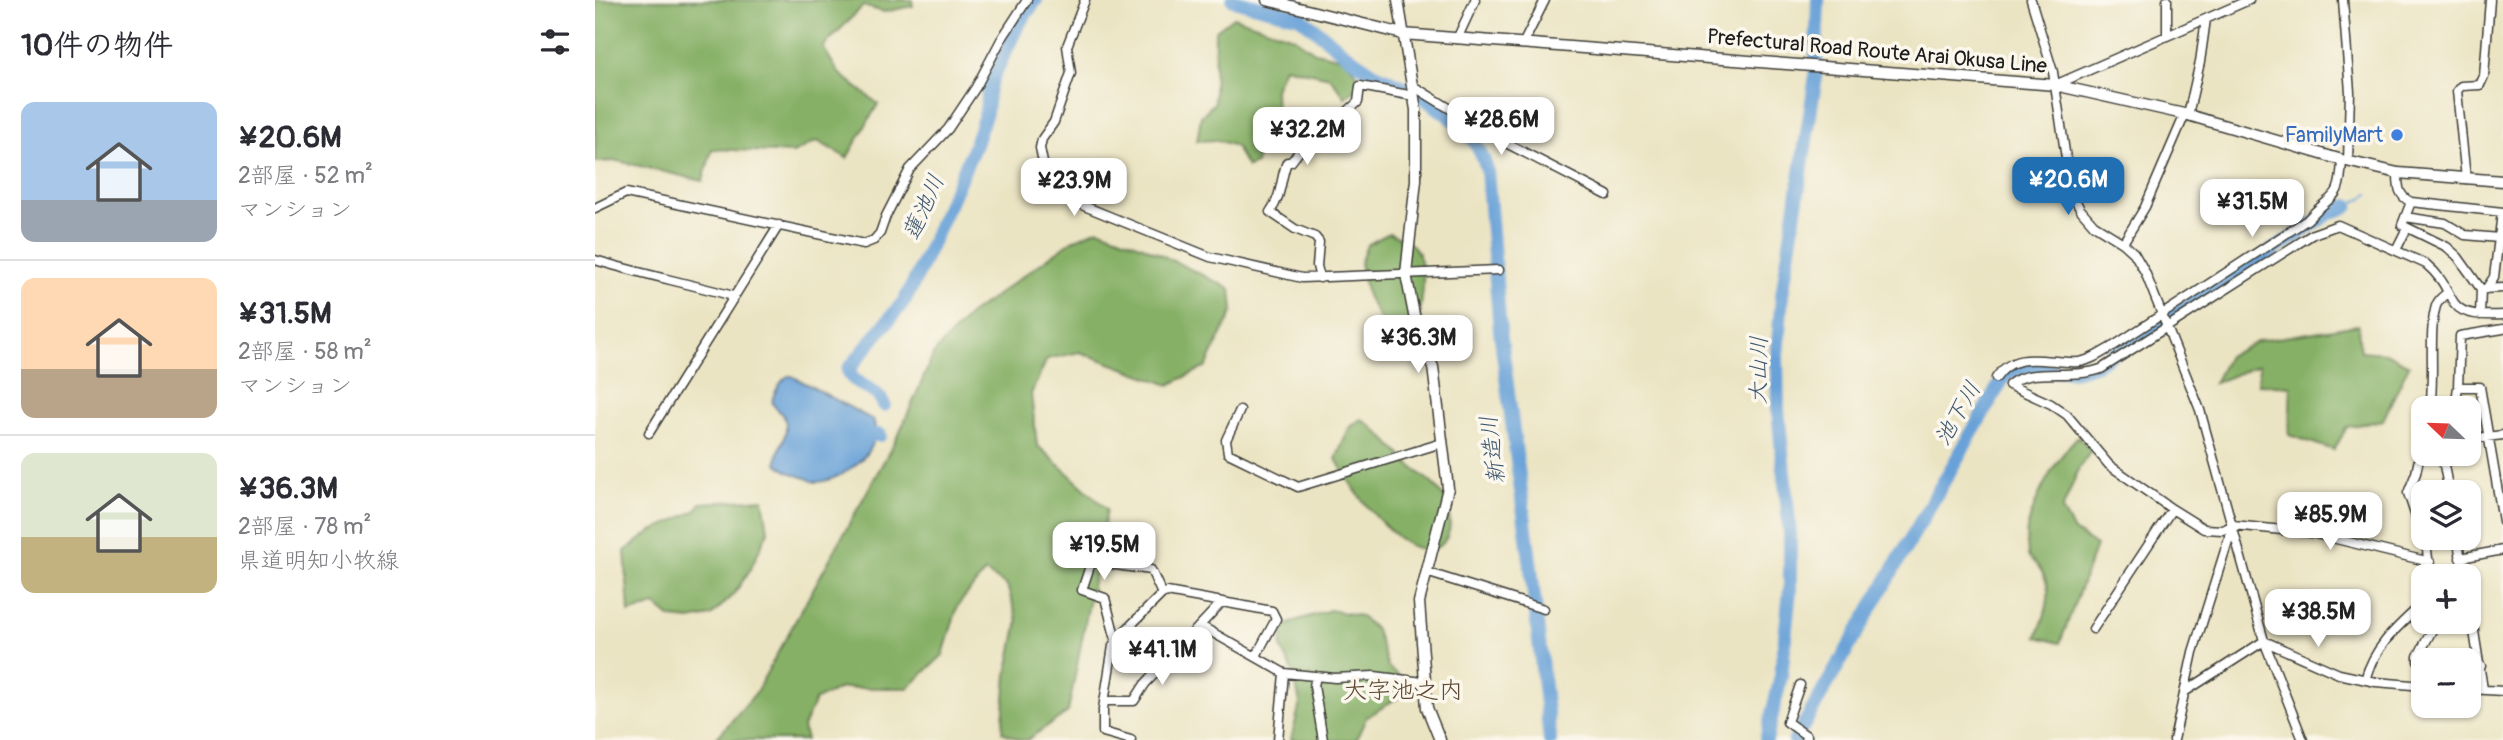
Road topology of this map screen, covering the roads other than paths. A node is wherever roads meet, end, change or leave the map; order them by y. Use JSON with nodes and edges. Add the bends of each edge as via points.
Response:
{"nodes":[{"id":1,"x":1027,"y":0,"type":"edge"},
{"id":2,"x":1085,"y":0,"type":"edge"},
{"id":3,"x":1267,"y":0,"type":"edge"},
{"id":4,"x":1398,"y":0,"type":"edge"},
{"id":5,"x":1475,"y":0,"type":"edge"},
{"id":6,"x":1545,"y":0,"type":"edge"},
{"id":7,"x":2031,"y":0,"type":"edge"},
{"id":8,"x":2167,"y":0,"type":"edge"},
{"id":9,"x":2249,"y":0,"type":"edge"},
{"id":10,"x":2343,"y":0,"type":"edge"},
{"id":11,"x":2490,"y":0,"type":"edge"},
{"id":12,"x":2206,"y":19,"type":"junction"},
{"id":13,"x":1403,"y":34,"type":"junction"},
{"id":14,"x":2167,"y":35,"type":"junction"},
{"id":15,"x":1457,"y":39,"type":"junction"},
{"id":16,"x":1523,"y":44,"type":"junction"},
{"id":17,"x":2055,"y":85,"type":"junction"},
{"id":18,"x":1414,"y":91,"type":"junction"},
{"id":19,"x":2187,"y":114,"type":"junction"},
{"id":20,"x":2345,"y":161,"type":"junction"},
{"id":21,"x":2398,"y":173,"type":"junction"},
{"id":22,"x":2503,"y":173,"type":"edge"},
{"id":23,"x":2466,"y":179,"type":"junction"},
{"id":24,"x":2477,"y":179,"type":"junction"},
{"id":25,"x":2503,"y":181,"type":"edge"},
{"id":26,"x":1607,"y":195,"type":"dead end"},
{"id":27,"x":2411,"y":202,"type":"junction"},
{"id":28,"x":595,"y":208,"type":"edge"},
{"id":29,"x":2503,"y":212,"type":"edge"},
{"id":30,"x":2405,"y":217,"type":"junction"},
{"id":31,"x":779,"y":225,"type":"junction"},
{"id":32,"x":2407,"y":228,"type":"junction"},
{"id":33,"x":2501,"y":238,"type":"edge"},
{"id":34,"x":2123,"y":243,"type":"junction"},
{"id":35,"x":2396,"y":250,"type":"junction"},
{"id":36,"x":595,"y":260,"type":"edge"},
{"id":37,"x":2499,"y":264,"type":"edge"},
{"id":38,"x":1499,"y":270,"type":"dead end"},
{"id":39,"x":1406,"y":274,"type":"junction"},
{"id":40,"x":1320,"y":278,"type":"junction"},
{"id":41,"x":2503,"y":288,"type":"edge"},
{"id":42,"x":2484,"y":289,"type":"junction"},
{"id":43,"x":2447,"y":293,"type":"junction"},
{"id":44,"x":733,"y":296,"type":"junction"},
{"id":45,"x":2161,"y":315,"type":"junction"},
{"id":46,"x":2480,"y":315,"type":"junction"},
{"id":47,"x":2503,"y":315,"type":"edge"},
{"id":48,"x":2167,"y":329,"type":"junction"},
{"id":49,"x":2503,"y":329,"type":"edge"},
{"id":50,"x":1996,"y":379,"type":"dead end"},
{"id":51,"x":2458,"y":387,"type":"junction"},
{"id":52,"x":2432,"y":396,"type":"edge"},
{"id":53,"x":2457,"y":396,"type":"edge"},
{"id":54,"x":1240,"y":410,"type":"dead end"},
{"id":55,"x":649,"y":433,"type":"dead end"},
{"id":56,"x":2503,"y":435,"type":"edge"},
{"id":57,"x":2481,"y":438,"type":"edge"},
{"id":58,"x":2489,"y":438,"type":"junction"},
{"id":59,"x":1442,"y":443,"type":"junction"},
{"id":60,"x":2418,"y":466,"type":"edge"},
{"id":61,"x":2172,"y":509,"type":"junction"},
{"id":62,"x":2503,"y":521,"type":"edge"},
{"id":63,"x":2233,"y":525,"type":"junction"},
{"id":64,"x":2459,"y":550,"type":"edge"},
{"id":65,"x":2503,"y":550,"type":"edge"},
{"id":66,"x":2460,"y":558,"type":"junction"},
{"id":67,"x":2430,"y":562,"type":"joint"},
{"id":68,"x":2461,"y":564,"type":"edge"},
{"id":69,"x":1426,"y":572,"type":"junction"},
{"id":70,"x":1161,"y":594,"type":"junction"},
{"id":71,"x":1221,"y":603,"type":"junction"},
{"id":72,"x":1544,"y":609,"type":"dead end"},
{"id":73,"x":2411,"y":615,"type":"edge"},
{"id":74,"x":1201,"y":626,"type":"junction"},
{"id":75,"x":2093,"y":629,"type":"dead end"},
{"id":76,"x":1116,"y":640,"type":"junction"},
{"id":77,"x":2264,"y":641,"type":"junction"},
{"id":78,"x":1255,"y":656,"type":"junction"},
{"id":79,"x":2481,"y":666,"type":"edge"},
{"id":80,"x":1284,"y":673,"type":"junction"},
{"id":81,"x":1316,"y":676,"type":"junction"},
{"id":82,"x":2365,"y":680,"type":"junction"},
{"id":83,"x":1423,"y":682,"type":"junction"},
{"id":84,"x":1800,"y":685,"type":"dead end"},
{"id":85,"x":2411,"y":685,"type":"edge"},
{"id":86,"x":2483,"y":689,"type":"joint"},
{"id":87,"x":2186,"y":691,"type":"junction"},
{"id":88,"x":2503,"y":691,"type":"edge"},
{"id":89,"x":1104,"y":701,"type":"junction"},
{"id":90,"x":1131,"y":740,"type":"edge"},
{"id":91,"x":1278,"y":740,"type":"edge"},
{"id":92,"x":1323,"y":740,"type":"edge"},
{"id":93,"x":1440,"y":740,"type":"edge"},
{"id":94,"x":1804,"y":740,"type":"edge"},
{"id":95,"x":2173,"y":740,"type":"edge"},
{"id":96,"x":2303,"y":740,"type":"edge"}],
"edges":[{"from":1,"to":31,"type":"street","via":[[948,129],[910,169],[874,240],[864,244]]},
{"from":2,"to":40,"type":"street","via":[[1067,46],[1071,73],[1040,148],[1051,191],[1224,261]]},
{"from":3,"to":13,"type":"main road","name":"Prefectural Road Route Arai Okusa Line"},
{"from":4,"to":13,"type":"main road"},
{"from":5,"to":15,"type":"street"},
{"from":6,"to":16,"type":"street"},
{"from":7,"to":17,"type":"street"},
{"from":8,"to":14,"type":"street"},
{"from":9,"to":12,"type":"street"},
{"from":10,"to":20,"type":"street","via":[[2350,92]]},
{"from":11,"to":23,"type":"street","via":[[2484,76],[2480,85],[2461,86],[2457,92]]},
{"from":12,"to":14,"type":"street"},
{"from":12,"to":19,"type":"street"},
{"from":13,"to":15,"type":"main road","name":"Prefectural Road Route Arai Okusa Line"},
{"from":13,"to":18,"type":"main road"},
{"from":14,"to":17,"type":"street"},
{"from":15,"to":16,"type":"main road","name":"Prefectural Road Route Arai Okusa Line"},
{"from":16,"to":17,"type":"main road","name":"Prefectural Road Route Arai Okusa Line"},
{"from":17,"to":19,"type":"main road","name":"Prefectural Road Route Arai Okusa Line"},
{"from":17,"to":34,"type":"street","via":[[2071,192],[2094,225]]},
{"from":18,"to":26,"type":"street"},
{"from":18,"to":39,"type":"main road","via":[[1416,180]]},
{"from":18,"to":40,"type":"street","via":[[1360,86],[1358,102],[1337,127],[1305,135],[1296,158],[1287,162],[1281,193],[1270,212],[1319,242]]},
{"from":19,"to":20,"type":"main road","name":"Prefectural Road Route Arai Okusa Line"},
{"from":19,"to":34,"type":"street"},
{"from":20,"to":21,"type":"main road","name":"Prefectural Road Route Arai Okusa Line"},
{"from":20,"to":45,"type":"street","via":[[2336,196],[2307,220]]},
{"from":21,"to":23,"type":"main road","name":"Prefectural Road Route Arai Okusa Line"},
{"from":21,"to":27,"type":"street","via":[[2399,191]]},
{"from":22,"to":24,"type":"main road","name":"Prefectural Road Route Arai Okusa Line"},
{"from":23,"to":24,"type":"main road","name":"Prefectural Road Route Arai Okusa Line"},
{"from":24,"to":25,"type":"main road","name":"Prefectural Road Route Arai Okusa Line"},
{"from":27,"to":29,"type":"street"},
{"from":27,"to":30,"type":"street"},
{"from":28,"to":31,"type":"street","via":[[626,193]]},
{"from":29,"to":33,"type":"street"},
{"from":30,"to":32,"type":"street","via":[[2402,225]]},
{"from":30,"to":33,"type":"street","via":[[2445,223],[2465,235]]},
{"from":31,"to":44,"type":"street"},
{"from":32,"to":35,"type":"street"},
{"from":32,"to":42,"type":"street","via":[[2447,247]]},
{"from":33,"to":37,"type":"street"},
{"from":34,"to":45,"type":"street","via":[[2145,272]]},
{"from":35,"to":43,"type":"street","via":[[2437,273]]},
{"from":35,"to":48,"type":"street","via":[[2345,226],[2332,226]]},
{"from":36,"to":44,"type":"street"},
{"from":37,"to":42,"type":"street"},
{"from":38,"to":39,"type":"street"},
{"from":39,"to":40,"type":"street"},
{"from":39,"to":59,"type":"main road","via":[[1417,330],[1433,368]]},
{"from":41,"to":42,"type":"street"},
{"from":42,"to":46,"type":"street"},
{"from":43,"to":46,"type":"street","via":[[2458,309]]},
{"from":43,"to":52,"type":"street","via":[[2438,301],[2434,318]]},
{"from":44,"to":55,"type":"street"},
{"from":45,"to":48,"type":"street"},
{"from":45,"to":50,"type":"street","via":[[2086,360],[2014,361]]},
{"from":46,"to":47,"type":"street"},
{"from":48,"to":61,"type":"street","via":[[2086,375],[2027,374],[2009,385],[2067,415],[2109,465]]},
{"from":48,"to":63,"type":"street","via":[[2200,410]]},
{"from":49,"to":51,"type":"street","via":[[2460,336]]},
{"from":51,"to":53,"type":"street"},
{"from":51,"to":58,"type":"street","via":[[2480,387]]},
{"from":54,"to":59,"type":"street","via":[[1226,440],[1228,453],[1299,487]]},
{"from":56,"to":58,"type":"street"},
{"from":57,"to":58,"type":"street"},
{"from":58,"to":62,"type":"street"},
{"from":59,"to":69,"type":"main road","via":[[1448,488]]},
{"from":60,"to":67,"type":"street","via":[[2408,493]]},
{"from":61,"to":63,"type":"street","via":[[2204,528],[2223,530]]},
{"from":61,"to":75,"type":"street"},
{"from":63,"to":67,"type":"street","via":[[2312,533]]},
{"from":63,"to":77,"type":"street"},
{"from":63,"to":87,"type":"street","via":[[2193,652]]},
{"from":64,"to":66,"type":"street"},
{"from":65,"to":66,"type":"street"},
{"from":66,"to":68,"type":"street"},
{"from":69,"to":72,"type":"street"},
{"from":69,"to":83,"type":"main road","via":[[1419,602]]},
{"from":70,"to":71,"type":"street"},
{"from":70,"to":76,"type":"street"},
{"from":70,"to":76,"type":"street","via":[[1151,570],[1095,562],[1090,566],[1082,590],[1105,597]]},
{"from":71,"to":74,"type":"street"},
{"from":71,"to":78,"type":"street","via":[[1272,611],[1276,619]]},
{"from":73,"to":82,"type":"street","via":[[2383,641]]},
{"from":74,"to":78,"type":"street"},
{"from":74,"to":89,"type":"street","via":[[1134,701]]},
{"from":76,"to":89,"type":"street"},
{"from":77,"to":82,"type":"street","via":[[2339,674]]},
{"from":77,"to":87,"type":"street"},
{"from":77,"to":96,"type":"street"},
{"from":78,"to":80,"type":"street"},
{"from":79,"to":86,"type":"street"},
{"from":80,"to":81,"type":"street"},
{"from":80,"to":91,"type":"street"},
{"from":81,"to":83,"type":"street"},
{"from":81,"to":92,"type":"street"},
{"from":82,"to":85,"type":"street"},
{"from":83,"to":93,"type":"main road"},
{"from":84,"to":94,"type":"street","via":[[1787,722],[1807,736]]},
{"from":86,"to":88,"type":"street"},
{"from":87,"to":95,"type":"street"},
{"from":89,"to":90,"type":"street","via":[[1103,732]]}]}
